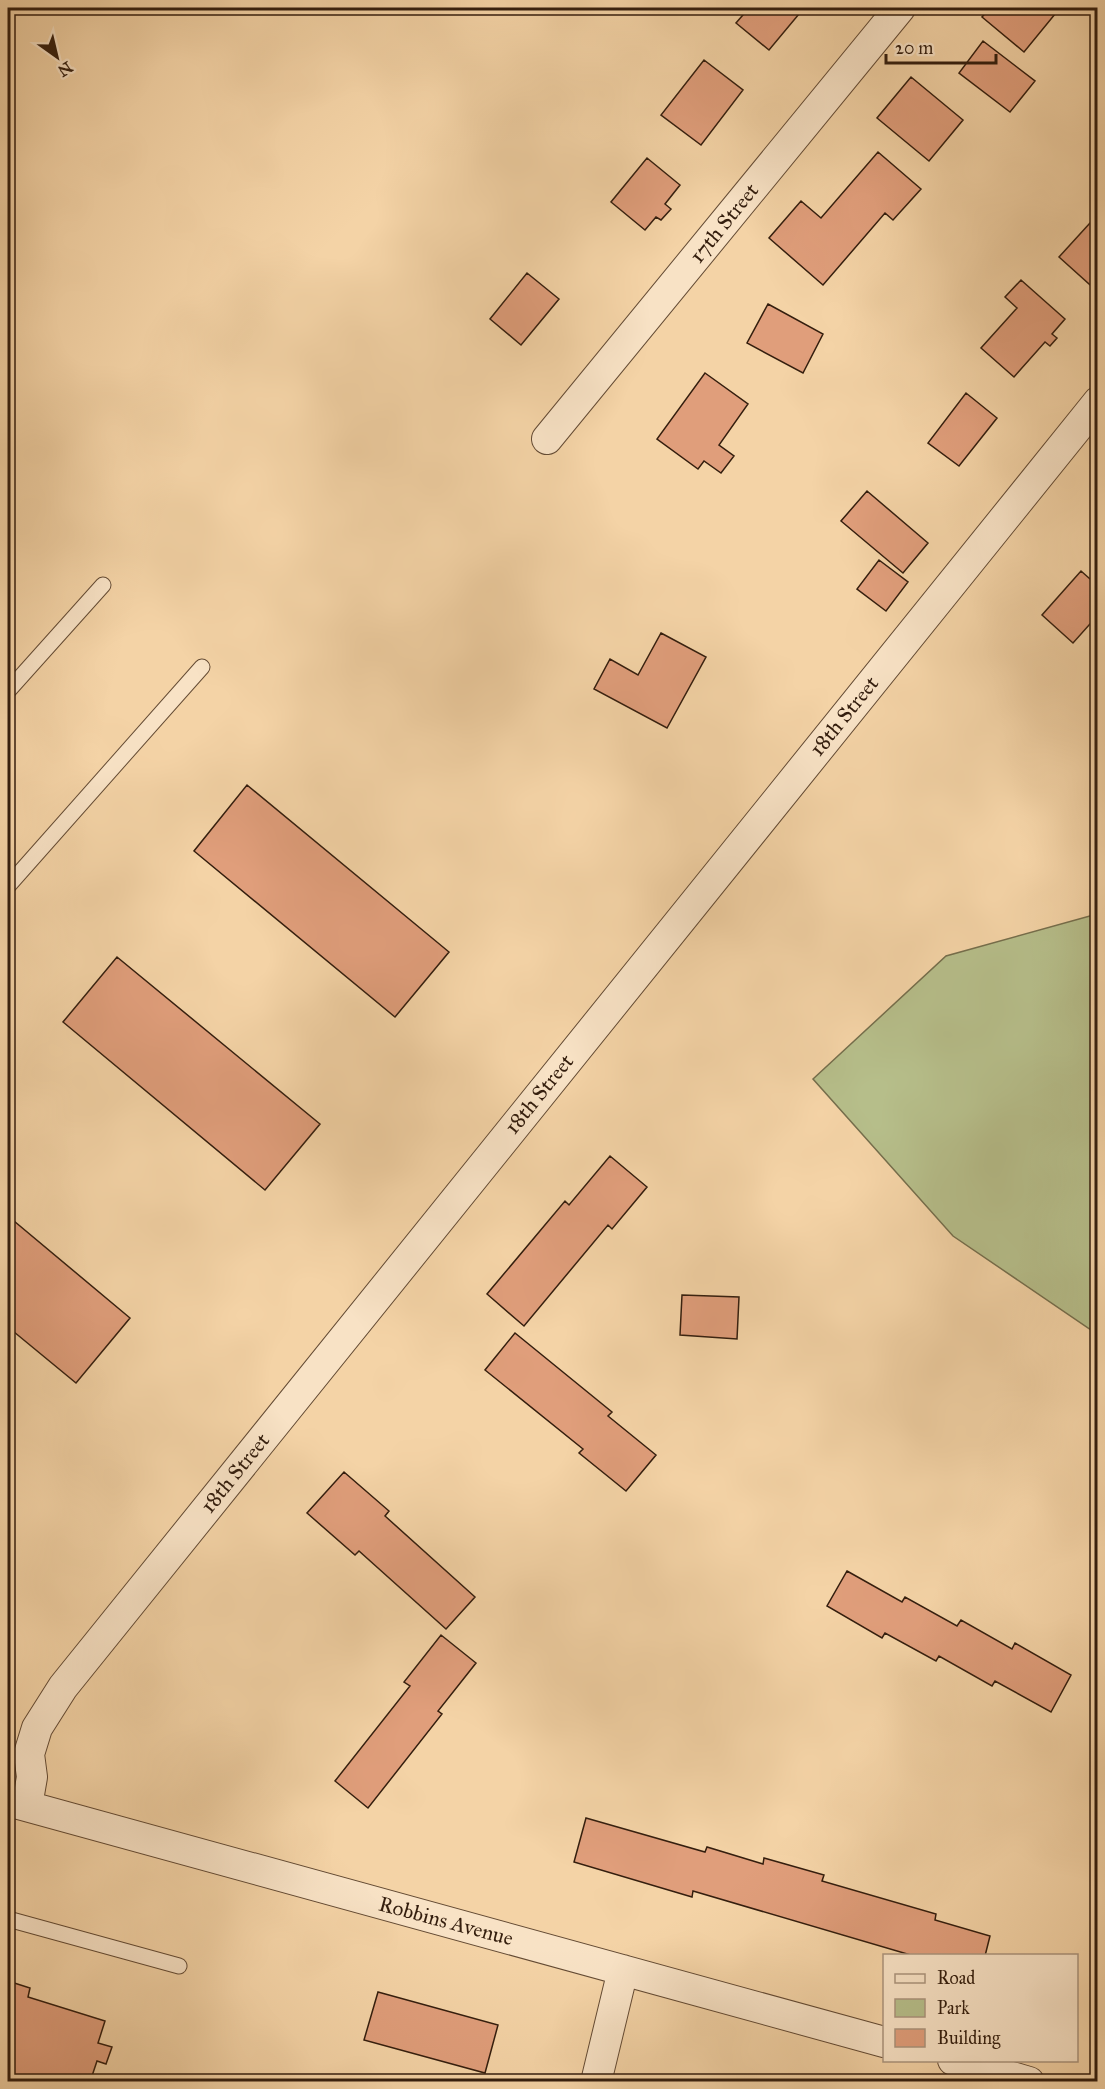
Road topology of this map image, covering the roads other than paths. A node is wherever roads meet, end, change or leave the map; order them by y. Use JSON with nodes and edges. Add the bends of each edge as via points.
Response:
{"nodes":[{"id":1,"x":900,"y":8,"type":"edge"},
{"id":2,"x":1098,"y":402,"type":"edge"},
{"id":3,"x":547,"y":440,"type":"dead end"},
{"id":4,"x":103,"y":585,"type":"dead end"},
{"id":5,"x":202,"y":667,"type":"dead end"},
{"id":6,"x":8,"y":691,"type":"edge"},
{"id":7,"x":8,"y":886,"type":"edge"},
{"id":8,"x":17,"y":1803,"type":"edge"},
{"id":9,"x":8,"y":1919,"type":"edge"},
{"id":10,"x":179,"y":1966,"type":"dead end"},
{"id":11,"x":623,"y":1970,"type":"junction"},
{"id":12,"x":883,"y":2041,"type":"edge"},
{"id":13,"x":957,"y":2062,"type":"edge"},
{"id":14,"x":596,"y":2082,"type":"edge"},
{"id":15,"x":1029,"y":2082,"type":"edge"}],
"edges":[{"from":1,"to":3,"type":"street","name":"17th Street"},
{"from":2,"to":8,"type":"street","name":"18th Street","via":[[63,1687],[37,1728],[29,1754],[32,1777]]},
{"from":4,"to":6,"type":"lane"},
{"from":5,"to":7,"type":"lane"},
{"from":8,"to":11,"type":"street","name":"Robbins Avenue"},
{"from":9,"to":10,"type":"lane"},
{"from":11,"to":12,"type":"street","name":"Robbins Avenue"},
{"from":11,"to":14,"type":"street"},
{"from":13,"to":15,"type":"street"}]}
